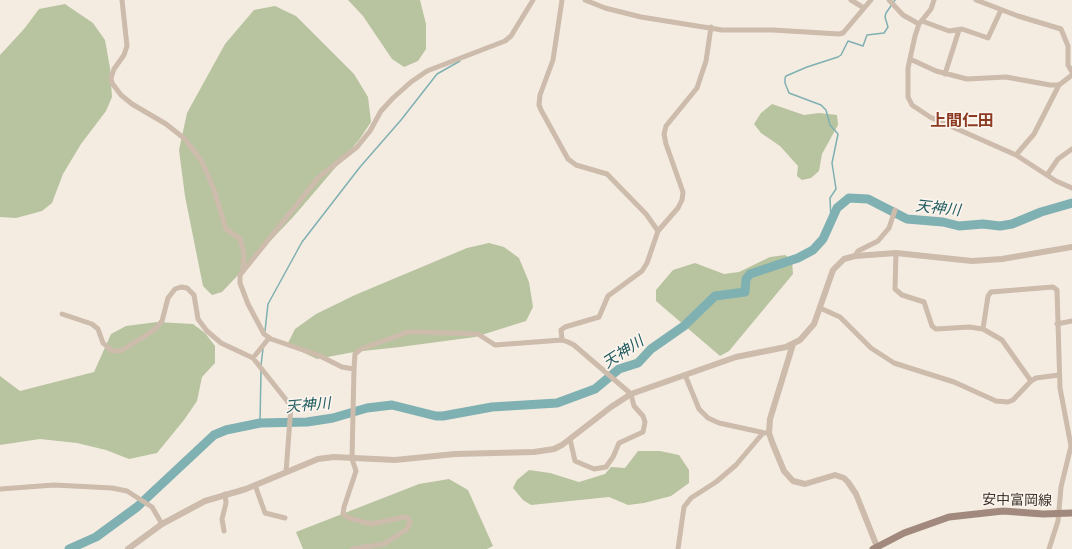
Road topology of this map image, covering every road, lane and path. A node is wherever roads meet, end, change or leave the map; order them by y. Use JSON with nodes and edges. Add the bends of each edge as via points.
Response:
{"nodes":[{"id":1,"x":122,"y":0,"type":"edge"},
{"id":2,"x":534,"y":0,"type":"edge"},
{"id":3,"x":562,"y":0,"type":"edge"},
{"id":4,"x":585,"y":0,"type":"edge"},
{"id":5,"x":851,"y":0,"type":"edge"},
{"id":6,"x":871,"y":0,"type":"edge"},
{"id":7,"x":889,"y":0,"type":"edge"},
{"id":8,"x":934,"y":0,"type":"edge"},
{"id":9,"x":976,"y":0,"type":"edge"},
{"id":10,"x":864,"y":8,"type":"junction"},
{"id":11,"x":1002,"y":10,"type":"junction"},
{"id":12,"x":921,"y":23,"type":"junction"},
{"id":13,"x":711,"y":27,"type":"junction"},
{"id":14,"x":959,"y":30,"type":"junction"},
{"id":15,"x":910,"y":59,"type":"junction"},
{"id":16,"x":945,"y":74,"type":"junction"},
{"id":17,"x":1072,"y":74,"type":"edge"},
{"id":18,"x":1059,"y":85,"type":"junction"},
{"id":19,"x":1072,"y":149,"type":"edge"},
{"id":20,"x":1016,"y":155,"type":"junction"},
{"id":21,"x":1047,"y":175,"type":"junction"},
{"id":22,"x":1072,"y":188,"type":"edge"},
{"id":23,"x":895,"y":210,"type":"dead end"},
{"id":24,"x":658,"y":231,"type":"junction"},
{"id":25,"x":1072,"y":247,"type":"edge"},
{"id":26,"x":896,"y":253,"type":"junction"},
{"id":27,"x":855,"y":256,"type":"junction"},
{"id":28,"x":243,"y":269,"type":"junction"},
{"id":29,"x":820,"y":308,"type":"junction"},
{"id":30,"x":62,"y":314,"type":"dead end"},
{"id":31,"x":1072,"y":321,"type":"edge"},
{"id":32,"x":1057,"y":324,"type":"junction"},
{"id":33,"x":982,"y":329,"type":"junction"},
{"id":34,"x":269,"y":338,"type":"junction"},
{"id":35,"x":562,"y":340,"type":"junction"},
{"id":36,"x":793,"y":344,"type":"junction"},
{"id":37,"x":253,"y":358,"type":"junction"},
{"id":38,"x":354,"y":369,"type":"junction"},
{"id":39,"x":685,"y":375,"type":"junction"},
{"id":40,"x":1059,"y":375,"type":"junction"},
{"id":41,"x":1031,"y":381,"type":"junction"},
{"id":42,"x":631,"y":394,"type":"junction"},
{"id":43,"x":762,"y":433,"type":"junction"},
{"id":44,"x":770,"y":433,"type":"junction"},
{"id":45,"x":570,"y":439,"type":"junction"},
{"id":46,"x":1071,"y":446,"type":"edge"},
{"id":47,"x":352,"y":459,"type":"junction"},
{"id":48,"x":286,"y":472,"type":"junction"},
{"id":49,"x":255,"y":485,"type":"junction"},
{"id":50,"x":0,"y":489,"type":"edge"},
{"id":51,"x":225,"y":494,"type":"junction"},
{"id":52,"x":1072,"y":513,"type":"edge"},
{"id":53,"x":1059,"y":514,"type":"junction"},
{"id":54,"x":285,"y":518,"type":"dead end"},
{"id":55,"x":162,"y":524,"type":"junction"},
{"id":56,"x":224,"y":531,"type":"dead end"},
{"id":57,"x":876,"y":548,"type":"edge"},
{"id":58,"x":128,"y":549,"type":"edge"},
{"id":59,"x":352,"y":549,"type":"edge"},
{"id":60,"x":678,"y":549,"type":"edge"},
{"id":61,"x":1049,"y":549,"type":"edge"}],
"edges":[{"from":1,"to":28,"type":"street","via":[[127,46],[114,69],[112,83],[132,104],[166,124],[185,139],[202,162],[226,229],[240,239],[245,262]]},
{"from":2,"to":28,"type":"street","via":[[511,36],[505,41],[427,71],[393,98],[357,147],[319,177]]},
{"from":3,"to":24,"type":"street","via":[[553,60],[540,95],[541,110],[568,159],[576,165],[607,174],[646,214]]},
{"from":4,"to":13,"type":"street","via":[[641,17]]},
{"from":5,"to":10,"type":"street"},
{"from":6,"to":10,"type":"street"},
{"from":7,"to":12,"type":"street","via":[[903,15]]},
{"from":8,"to":12,"type":"street"},
{"from":9,"to":11,"type":"street"},
{"from":10,"to":13,"type":"street","via":[[839,34],[773,30],[739,31]]},
{"from":11,"to":14,"type":"street","via":[[988,38]]},
{"from":11,"to":17,"type":"street","via":[[1061,29],[1068,46],[1068,65]]},
{"from":12,"to":14,"type":"street","via":[[949,31]]},
{"from":12,"to":15,"type":"street"},
{"from":13,"to":24,"type":"street","via":[[706,61],[697,88],[666,126],[666,144],[683,192],[678,208]]},
{"from":14,"to":16,"type":"street"},
{"from":15,"to":16,"type":"street"},
{"from":15,"to":20,"type":"street","via":[[908,97],[916,109]]},
{"from":16,"to":18,"type":"street","via":[[967,79],[1006,77],[1050,86]]},
{"from":17,"to":18,"type":"street"},
{"from":18,"to":20,"type":"street","via":[[1034,134]]},
{"from":19,"to":21,"type":"street","via":[[1058,159]]},
{"from":20,"to":21,"type":"street"},
{"from":21,"to":22,"type":"street"},
{"from":23,"to":27,"type":"street","via":[[889,228],[878,240],[858,251]]},
{"from":24,"to":35,"type":"street","via":[[642,271],[608,296],[599,317],[565,327],[562,330]]},
{"from":25,"to":26,"type":"street","via":[[972,260]]},
{"from":26,"to":27,"type":"street"},
{"from":26,"to":33,"type":"street","via":[[895,290],[902,296],[924,302],[932,326],[936,329]]},
{"from":27,"to":29,"type":"street","via":[[841,261],[833,270]]},
{"from":28,"to":34,"type":"street","via":[[240,283],[261,330]]},
{"from":29,"to":36,"type":"street","via":[[810,330]]},
{"from":29,"to":41,"type":"street","via":[[840,317],[871,348],[894,363],[954,382],[996,401],[1013,400]]},
{"from":30,"to":37,"type":"street","via":[[92,324],[98,329],[103,344],[112,351],[121,352],[154,330],[162,321],[170,296],[177,288],[185,287],[194,295],[198,319],[206,331],[221,343]]},
{"from":31,"to":32,"type":"street"},
{"from":32,"to":33,"type":"street","via":[[1056,290],[1053,287],[1045,287],[992,292],[988,296]]},
{"from":32,"to":40,"type":"street"},
{"from":33,"to":41,"type":"street","via":[[1002,340]]},
{"from":34,"to":37,"type":"street"},
{"from":34,"to":38,"type":"street","via":[[318,355],[342,367]]},
{"from":35,"to":38,"type":"street","via":[[495,345],[478,334],[408,332],[361,348],[355,354]]},
{"from":35,"to":42,"type":"street","via":[[574,345]]},
{"from":36,"to":39,"type":"street","via":[[736,357]]},
{"from":36,"to":44,"type":"street","via":[[770,419]]},
{"from":37,"to":48,"type":"street","via":[[291,406]]},
{"from":38,"to":47,"type":"street"},
{"from":39,"to":42,"type":"street"},
{"from":39,"to":43,"type":"street","via":[[699,409],[708,418]]},
{"from":40,"to":41,"type":"street"},
{"from":40,"to":46,"type":"street"},
{"from":42,"to":45,"type":"street","via":[[611,406]]},
{"from":42,"to":45,"type":"street","via":[[634,406],[645,422],[643,432],[619,443],[606,467],[594,469],[574,461]]},
{"from":43,"to":44,"type":"street"},
{"from":43,"to":60,"type":"street","via":[[736,465],[691,498],[684,507]]},
{"from":44,"to":57,"type":"street","via":[[784,472],[793,481],[805,484],[835,475],[848,482],[856,494]]},
{"from":45,"to":47,"type":"street","via":[[554,449],[534,452],[455,454],[395,460]]},
{"from":46,"to":53,"type":"street","via":[[1061,487]]},
{"from":47,"to":48,"type":"street","via":[[318,459]]},
{"from":47,"to":59,"type":"street","via":[[356,471],[343,514],[371,524],[404,517],[410,522],[407,529],[384,544]]},
{"from":48,"to":49,"type":"street"},
{"from":49,"to":51,"type":"street"},
{"from":49,"to":54,"type":"street","via":[[265,513]]},
{"from":50,"to":55,"type":"street","via":[[54,485],[127,491],[152,507]]},
{"from":51,"to":55,"type":"street","via":[[205,501]]},
{"from":51,"to":56,"type":"street","via":[[226,503],[222,519]]},
{"from":52,"to":53,"type":"main road","name":"安中富岡線"},
{"from":53,"to":57,"type":"main road","name":"安中富岡線","via":[[1003,511],[949,517],[904,533]]},
{"from":53,"to":61,"type":"street"},
{"from":55,"to":58,"type":"street"}]}
